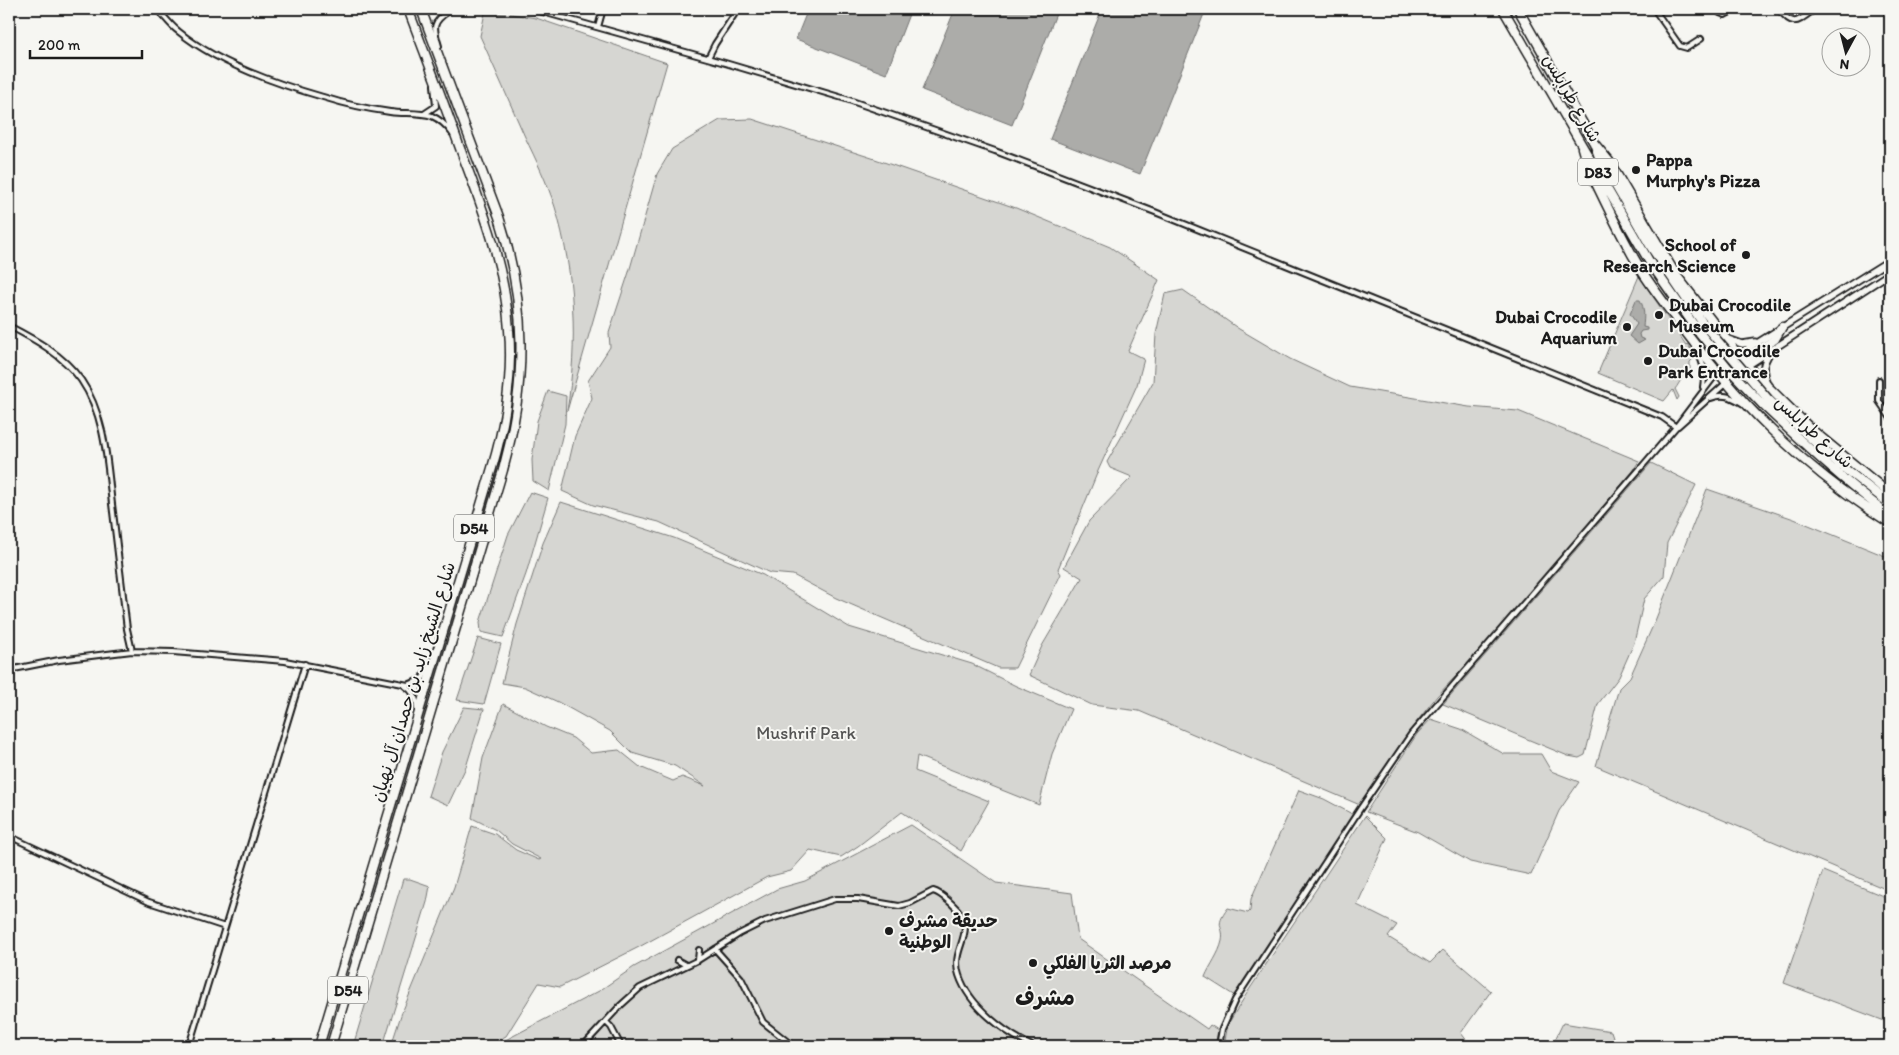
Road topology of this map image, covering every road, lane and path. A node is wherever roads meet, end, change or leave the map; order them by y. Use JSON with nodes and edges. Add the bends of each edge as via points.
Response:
{"nodes":[{"id":1,"x":157,"y":9,"type":"edge"},
{"id":2,"x":408,"y":9,"type":"edge"},
{"id":3,"x":421,"y":9,"type":"edge"},
{"id":4,"x":431,"y":9,"type":"edge"},
{"id":5,"x":456,"y":9,"type":"edge"},
{"id":6,"x":532,"y":9,"type":"edge"},
{"id":7,"x":558,"y":9,"type":"edge"},
{"id":8,"x":603,"y":9,"type":"edge"},
{"id":9,"x":738,"y":9,"type":"edge"},
{"id":10,"x":1503,"y":9,"type":"edge"},
{"id":11,"x":1518,"y":9,"type":"edge"},
{"id":12,"x":1654,"y":9,"type":"edge"},
{"id":13,"x":1717,"y":9,"type":"edge"},
{"id":14,"x":1736,"y":9,"type":"edge"},
{"id":15,"x":1779,"y":9,"type":"edge"},
{"id":16,"x":1815,"y":9,"type":"edge"},
{"id":17,"x":1885,"y":9,"type":"edge"},
{"id":18,"x":449,"y":11,"type":"junction"},
{"id":19,"x":556,"y":15,"type":"junction"},
{"id":20,"x":1890,"y":16,"type":"edge"},
{"id":21,"x":598,"y":27,"type":"junction"},
{"id":22,"x":1701,"y":39,"type":"dead end"},
{"id":23,"x":708,"y":58,"type":"junction"},
{"id":24,"x":442,"y":63,"type":"junction"},
{"id":25,"x":433,"y":75,"type":"junction"},
{"id":26,"x":423,"y":114,"type":"junction"},
{"id":27,"x":458,"y":141,"type":"junction"},
{"id":28,"x":1594,"y":143,"type":"junction"},
{"id":29,"x":1582,"y":148,"type":"junction"},
{"id":30,"x":1890,"y":260,"type":"edge"},
{"id":31,"x":1890,"y":273,"type":"edge"},
{"id":32,"x":9,"y":326,"type":"edge"},
{"id":33,"x":1782,"y":327,"type":"junction"},
{"id":34,"x":1701,"y":328,"type":"junction"},
{"id":35,"x":1718,"y":330,"type":"junction"},
{"id":36,"x":1762,"y":340,"type":"junction"},
{"id":37,"x":1697,"y":349,"type":"junction"},
{"id":38,"x":1771,"y":351,"type":"junction"},
{"id":39,"x":1743,"y":361,"type":"junction"},
{"id":40,"x":1717,"y":372,"type":"junction"},
{"id":41,"x":1879,"y":380,"type":"dead end"},
{"id":42,"x":1726,"y":383,"type":"junction"},
{"id":43,"x":1770,"y":390,"type":"junction"},
{"id":44,"x":1700,"y":393,"type":"junction"},
{"id":45,"x":1707,"y":400,"type":"junction"},
{"id":46,"x":1766,"y":403,"type":"junction"},
{"id":47,"x":1746,"y":406,"type":"junction"},
{"id":48,"x":1890,"y":417,"type":"edge"},
{"id":49,"x":1676,"y":427,"type":"junction"},
{"id":50,"x":1890,"y":494,"type":"edge"},
{"id":51,"x":1890,"y":504,"type":"edge"},
{"id":52,"x":1890,"y":515,"type":"edge"},
{"id":53,"x":1890,"y":523,"type":"edge"},
{"id":54,"x":441,"y":641,"type":"junction"},
{"id":55,"x":132,"y":651,"type":"junction"},
{"id":56,"x":305,"y":664,"type":"junction"},
{"id":57,"x":9,"y":670,"type":"edge"},
{"id":58,"x":402,"y":685,"type":"junction"},
{"id":59,"x":418,"y":718,"type":"junction"},
{"id":60,"x":9,"y":836,"type":"edge"},
{"id":61,"x":225,"y":927,"type":"junction"},
{"id":62,"x":715,"y":949,"type":"junction"},
{"id":63,"x":699,"y":950,"type":"dead end"},
{"id":64,"x":677,"y":960,"type":"dead end"},
{"id":65,"x":698,"y":960,"type":"junction"},
{"id":66,"x":686,"y":965,"type":"junction"},
{"id":67,"x":606,"y":1022,"type":"junction"},
{"id":68,"x":189,"y":1046,"type":"edge"},
{"id":69,"x":319,"y":1046,"type":"edge"},
{"id":70,"x":331,"y":1046,"type":"edge"},
{"id":71,"x":583,"y":1046,"type":"edge"},
{"id":72,"x":621,"y":1046,"type":"edge"},
{"id":73,"x":793,"y":1046,"type":"edge"},
{"id":74,"x":1032,"y":1046,"type":"edge"},
{"id":75,"x":1219,"y":1046,"type":"edge"}],
"edges":[{"from":1,"to":26,"type":"street","via":[[184,36],[253,73],[344,103],[390,112]]},
{"from":2,"to":25,"type":"highway","name":"شارع الشيخ زايد بن حمدان آل نهيان","number":"D54"},
{"from":3,"to":24,"type":"highway","name":"شارع الشيخ زايد بن حمدان آل نهيان","number":"D54"},
{"from":4,"to":18,"type":"street"},
{"from":5,"to":18,"type":"street"},
{"from":6,"to":19,"type":"street"},
{"from":7,"to":19,"type":"street"},
{"from":8,"to":21,"type":"street"},
{"from":9,"to":23,"type":"street"},
{"from":10,"to":29,"type":"highway","name":"شارع طرابلس","number":"D83"},
{"from":11,"to":28,"type":"highway","name":"شارع طرابلس","number":"D83"},
{"from":12,"to":22,"type":"street","via":[[1680,46],[1687,48]]},
{"from":13,"to":14,"type":"street","via":[[1725,15]]},
{"from":15,"to":16,"type":"street","via":[[1793,22]]},
{"from":17,"to":20,"type":"street"},
{"from":18,"to":24,"type":"street","via":[[435,26]]},
{"from":19,"to":21,"type":"street"},
{"from":21,"to":23,"type":"street"},
{"from":23,"to":49,"type":"street","via":[[876,109],[1024,162],[1552,371],[1662,417]]},
{"from":24,"to":70,"type":"highway","name":"شارع الشيخ زايد بن حمدان آل نهيان","number":"D54","via":[[499,217],[512,262],[520,317],[519,391],[503,470]]},
{"from":25,"to":26,"type":"street","via":[[436,106]]},
{"from":25,"to":27,"type":"highway","name":"شارع الشيخ زايد بن حمدان آل نهيان","number":"D54"},
{"from":26,"to":27,"type":"street","via":[[440,120]]},
{"from":27,"to":54,"type":"highway","name":"شارع الشيخ زايد بن حمدان آل نهيان","number":"D54","via":[[500,265],[510,357],[507,399],[498,446]]},
{"from":28,"to":34,"type":"highway","name":"شارع طرابلس","number":"D83","via":[[1651,248]]},
{"from":28,"to":35,"type":"highway","via":[[1609,161],[1668,262]]},
{"from":29,"to":34,"type":"highway","name":"شارع طرابلس","number":"D83","via":[[1649,261]]},
{"from":29,"to":37,"type":"highway","via":[[1587,165],[1631,254]]},
{"from":30,"to":33,"type":"street"},
{"from":31,"to":38,"type":"street"},
{"from":32,"to":55,"type":"street","via":[[54,351],[80,379],[98,413]]},
{"from":33,"to":36,"type":"street"},
{"from":33,"to":39,"type":"highway","via":[[1775,339]]},
{"from":34,"to":46,"type":"highway","name":"شارع طرابلس","number":"D83","bridge":true},
{"from":35,"to":36,"type":"street","via":[[1739,344]]},
{"from":35,"to":39,"type":"highway"},
{"from":36,"to":39,"type":"street"},
{"from":37,"to":40,"type":"highway"},
{"from":37,"to":44,"type":"street","via":[[1705,370]]},
{"from":38,"to":39,"type":"street"},
{"from":38,"to":43,"type":"street","via":[[1763,370]]},
{"from":39,"to":40,"type":"street"},
{"from":39,"to":42,"type":"highway","via":[[1729,373]]},
{"from":39,"to":43,"type":"highway"},
{"from":40,"to":42,"type":"highway"},
{"from":40,"to":44,"type":"street"},
{"from":41,"to":48,"type":"street","via":[[1879,401]]},
{"from":42,"to":45,"type":"street"},
{"from":42,"to":47,"type":"highway"},
{"from":43,"to":50,"type":"highway","via":[[1818,435]]},
{"from":44,"to":49,"type":"street"},
{"from":45,"to":47,"type":"street","via":[[1726,396]]},
{"from":45,"to":49,"type":"street"},
{"from":46,"to":51,"type":"highway","name":"شارع طرابلس","number":"D83"},
{"from":46,"to":52,"type":"highway","name":"شارع طرابلس","number":"D83","via":[[1820,459]]},
{"from":47,"to":53,"type":"highway","via":[[1825,478]]},
{"from":49,"to":75,"type":"street","via":[[1408,739],[1235,1000],[1222,1029]]},
{"from":54,"to":58,"type":"street","via":[[422,678],[413,684]]},
{"from":54,"to":59,"type":"highway","name":"شارع الشيخ زايد بن حمدان آل نهيان","number":"D54"},
{"from":55,"to":56,"type":"street"},
{"from":55,"to":57,"type":"street"},
{"from":56,"to":58,"type":"street"},
{"from":56,"to":61,"type":"street"},
{"from":58,"to":59,"type":"street","via":[[415,696]]},
{"from":59,"to":69,"type":"highway","name":"شارع الشيخ زايد بن حمدان آل نهيان","number":"D54"},
{"from":60,"to":61,"type":"street","via":[[149,902]]},
{"from":61,"to":68,"type":"street"},
{"from":62,"to":65,"type":"street"},
{"from":62,"to":73,"type":"street","via":[[741,978],[763,1022]]},
{"from":62,"to":74,"type":"street","via":[[765,921],[827,901],[850,898],[899,906],[936,892],[964,919],[957,967],[965,988],[990,1017]]},
{"from":63,"to":65,"type":"street"},
{"from":64,"to":66,"type":"street"},
{"from":65,"to":66,"type":"street"},
{"from":66,"to":67,"type":"street","via":[[640,988]]},
{"from":67,"to":71,"type":"street"},
{"from":67,"to":72,"type":"street"}]}
